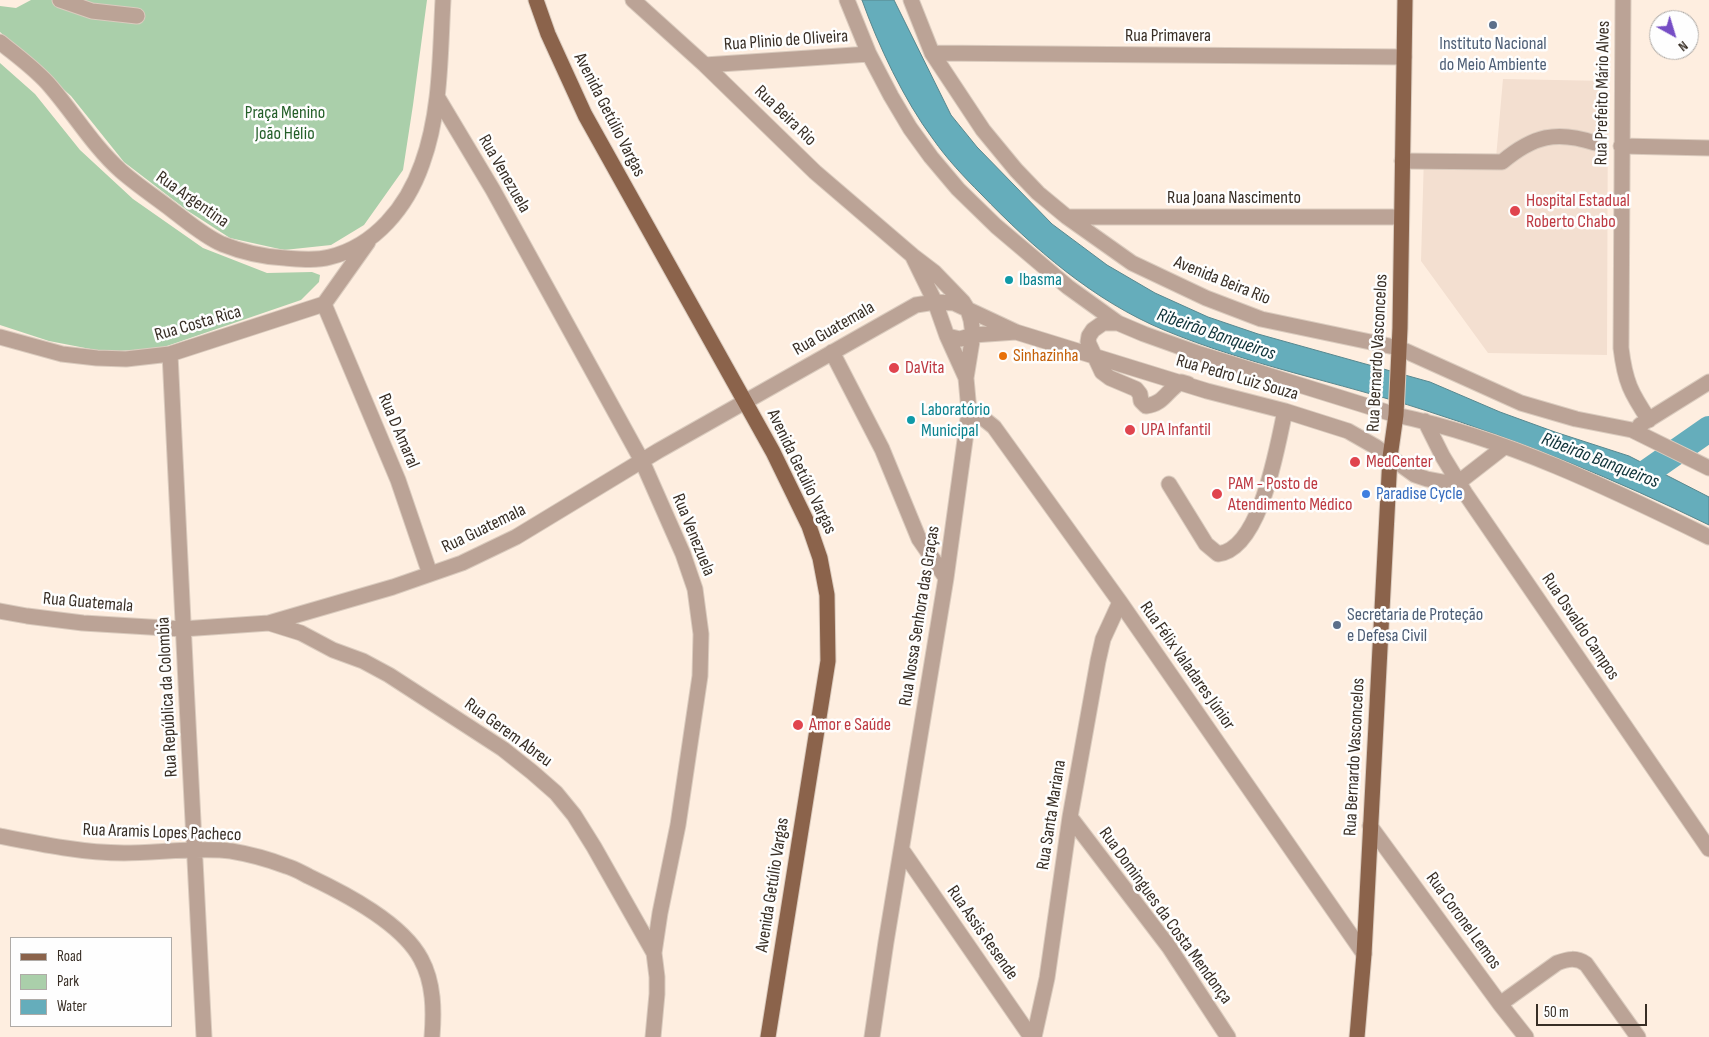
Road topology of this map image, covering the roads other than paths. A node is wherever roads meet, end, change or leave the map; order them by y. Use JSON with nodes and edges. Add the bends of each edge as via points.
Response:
{"nodes":[{"id":1,"x":60,"y":0,"type":"edge"},
{"id":2,"x":443,"y":0,"type":"edge"},
{"id":3,"x":536,"y":0,"type":"edge"},
{"id":4,"x":633,"y":0,"type":"edge"},
{"id":5,"x":847,"y":0,"type":"edge"},
{"id":6,"x":911,"y":0,"type":"edge"},
{"id":7,"x":1405,"y":0,"type":"edge"},
{"id":8,"x":1623,"y":0,"type":"edge"},
{"id":9,"x":647,"y":6,"type":"edge"},
{"id":10,"x":137,"y":16,"type":"dead end"},
{"id":11,"x":0,"y":42,"type":"edge"},
{"id":12,"x":869,"y":54,"type":"junction"},
{"id":13,"x":932,"y":54,"type":"junction"},
{"id":14,"x":1404,"y":56,"type":"junction"},
{"id":15,"x":705,"y":65,"type":"junction"},
{"id":16,"x":438,"y":98,"type":"junction"},
{"id":17,"x":1595,"y":143,"type":"dead end"},
{"id":18,"x":1621,"y":146,"type":"junction"},
{"id":19,"x":1709,"y":148,"type":"edge"},
{"id":20,"x":1402,"y":160,"type":"junction"},
{"id":21,"x":1067,"y":217,"type":"junction"},
{"id":22,"x":1401,"y":217,"type":"junction"},
{"id":23,"x":370,"y":239,"type":"junction"},
{"id":24,"x":913,"y":256,"type":"junction"},
{"id":25,"x":935,"y":302,"type":"junction"},
{"id":26,"x":324,"y":304,"type":"junction"},
{"id":27,"x":1096,"y":305,"type":"junction"},
{"id":28,"x":968,"y":310,"type":"junction"},
{"id":29,"x":1118,"y":323,"type":"junction"},
{"id":30,"x":945,"y":330,"type":"junction"},
{"id":31,"x":1016,"y":332,"type":"junction"},
{"id":32,"x":973,"y":335,"type":"junction"},
{"id":33,"x":0,"y":337,"type":"edge"},
{"id":34,"x":1067,"y":349,"type":"junction"},
{"id":35,"x":832,"y":352,"type":"junction"},
{"id":36,"x":170,"y":354,"type":"junction"},
{"id":37,"x":1094,"y":355,"type":"junction"},
{"id":38,"x":1399,"y":356,"type":"junction"},
{"id":39,"x":966,"y":378,"type":"junction"},
{"id":40,"x":1709,"y":382,"type":"edge"},
{"id":41,"x":1189,"y":385,"type":"junction"},
{"id":42,"x":746,"y":402,"type":"junction"},
{"id":43,"x":969,"y":411,"type":"junction"},
{"id":44,"x":1285,"y":411,"type":"junction"},
{"id":45,"x":1397,"y":412,"type":"junction"},
{"id":46,"x":1649,"y":420,"type":"junction"},
{"id":47,"x":1425,"y":421,"type":"junction"},
{"id":48,"x":1632,"y":430,"type":"junction"},
{"id":49,"x":1504,"y":447,"type":"junction"},
{"id":50,"x":1390,"y":457,"type":"junction"},
{"id":51,"x":642,"y":461,"type":"junction"},
{"id":52,"x":1705,"y":465,"type":"edge"},
{"id":53,"x":1459,"y":482,"type":"junction"},
{"id":54,"x":1169,"y":484,"type":"dead end"},
{"id":55,"x":1709,"y":537,"type":"edge"},
{"id":56,"x":430,"y":574,"type":"junction"},
{"id":57,"x":946,"y":578,"type":"junction"},
{"id":58,"x":1120,"y":602,"type":"junction"},
{"id":59,"x":0,"y":611,"type":"edge"},
{"id":60,"x":269,"y":623,"type":"junction"},
{"id":61,"x":182,"y":629,"type":"junction"},
{"id":62,"x":1070,"y":817,"type":"junction"},
{"id":63,"x":1370,"y":826,"type":"junction"},
{"id":64,"x":0,"y":836,"type":"edge"},
{"id":65,"x":1709,"y":849,"type":"edge"},
{"id":66,"x":902,"y":850,"type":"junction"},
{"id":67,"x":195,"y":851,"type":"junction"},
{"id":68,"x":654,"y":953,"type":"junction"},
{"id":69,"x":1364,"y":954,"type":"junction"},
{"id":70,"x":1500,"y":1004,"type":"junction"},
{"id":71,"x":204,"y":1037,"type":"edge"},
{"id":72,"x":432,"y":1037,"type":"edge"},
{"id":73,"x":653,"y":1037,"type":"edge"},
{"id":74,"x":768,"y":1037,"type":"edge"},
{"id":75,"x":872,"y":1037,"type":"edge"},
{"id":76,"x":1033,"y":1037,"type":"edge"},
{"id":77,"x":1228,"y":1037,"type":"edge"},
{"id":78,"x":1357,"y":1037,"type":"edge"},
{"id":79,"x":1526,"y":1037,"type":"edge"},
{"id":80,"x":1638,"y":1037,"type":"edge"}],
"edges":[{"from":1,"to":10,"type":"street","via":[[92,11]]},
{"from":2,"to":16,"type":"street","name":"Rua Argentina"},
{"from":3,"to":42,"type":"main road","name":"Avenida Getúlio Vargas","via":[[585,115]]},
{"from":4,"to":9,"type":"street","name":"Rua Beira Rio"},
{"from":5,"to":12,"type":"street"},
{"from":6,"to":13,"type":"street","name":"Avenida Beira Rio"},
{"from":7,"to":14,"type":"main road","name":"Rua Bernardo Vasconcelos"},
{"from":8,"to":18,"type":"street","name":"Rua Prefeito Mário Alves"},
{"from":9,"to":15,"type":"street","name":"Rua Beira Rio"},
{"from":11,"to":23,"type":"street","name":"Rua Argentina","via":[[50,86],[106,157],[122,172],[221,243],[272,258],[303,260],[344,253]]},
{"from":12,"to":15,"type":"street","name":"Rua Plinio de Oliveira"},
{"from":12,"to":27,"type":"street","via":[[910,128],[958,189],[1026,253]]},
{"from":13,"to":14,"type":"street","name":"Rua Primavera"},
{"from":13,"to":21,"type":"street","name":"Avenida Beira Rio","via":[[989,137],[1016,170]]},
{"from":14,"to":20,"type":"main road","name":"Rua Bernardo Vasconcelos"},
{"from":15,"to":24,"type":"street","name":"Rua Beira Rio","via":[[815,172]]},
{"from":16,"to":23,"type":"street","name":"Rua Argentina","via":[[422,165],[409,192],[383,228]]},
{"from":16,"to":51,"type":"street","name":"Rua Venezuela","via":[[493,190]]},
{"from":17,"to":20,"type":"street","via":[[1575,136],[1540,138],[1502,162]]},
{"from":18,"to":19,"type":"street"},
{"from":18,"to":46,"type":"street","name":"Rua Prefeito Mário Alves","via":[[1623,369],[1628,385]]},
{"from":20,"to":22,"type":"main road","name":"Rua Bernardo Vasconcelos"},
{"from":21,"to":22,"type":"street","name":"Rua Joana Nascimento"},
{"from":21,"to":38,"type":"street","name":"Avenida Beira Rio","via":[[1132,262],[1206,298],[1261,319]]},
{"from":22,"to":38,"type":"main road","name":"Rua Bernardo Vasconcelos"},
{"from":23,"to":26,"type":"street"},
{"from":24,"to":25,"type":"street","name":"Rua Beira Rio"},
{"from":24,"to":28,"type":"street","name":"Rua Beira Rio","via":[[934,272]]},
{"from":25,"to":28,"type":"street","name":"Rua Beira Rio","via":[[954,304]]},
{"from":25,"to":30,"type":"street","name":"Rua Beira Rio"},
{"from":25,"to":35,"type":"street","name":"Rua Guatemala","via":[[916,305]]},
{"from":26,"to":36,"type":"street","name":"Rua Costa Rica"},
{"from":26,"to":56,"type":"street","name":"Rua D Amaral","via":[[398,480]]},
{"from":27,"to":29,"type":"street"},
{"from":27,"to":34,"type":"street","via":[[1091,328]]},
{"from":28,"to":30,"type":"street","via":[[957,313]]},
{"from":28,"to":31,"type":"street","name":"Rua Beira Rio"},
{"from":28,"to":32,"type":"street","name":"Rua Beira Rio"},
{"from":29,"to":37,"type":"street","via":[[1103,323],[1093,330],[1088,342]]},
{"from":29,"to":45,"type":"street","via":[[1200,354]]},
{"from":30,"to":32,"type":"street","name":"Rua Beira Rio","via":[[960,339]]},
{"from":30,"to":39,"type":"street","name":"Rua Nossa Senhora das Graças"},
{"from":31,"to":32,"type":"street","name":"Rua Beira Rio"},
{"from":31,"to":34,"type":"street","name":"Rua Beira Rio"},
{"from":32,"to":39,"type":"street","name":"Rua Nossa Senhora das Graças"},
{"from":33,"to":36,"type":"street","name":"Rua Costa Rica","via":[[62,354],[97,358],[126,359]]},
{"from":34,"to":37,"type":"street","name":"Rua Pedro Luiz Souza"},
{"from":35,"to":42,"type":"street","name":"Rua Guatemala"},
{"from":35,"to":57,"type":"street","via":[[882,449],[919,539]]},
{"from":36,"to":61,"type":"street","name":"Rua República da Colombia"},
{"from":37,"to":41,"type":"street","name":"Rua Pedro Luiz Souza"},
{"from":37,"to":41,"type":"street","via":[[1102,372],[1136,389],[1146,406],[1155,405],[1181,382]]},
{"from":38,"to":45,"type":"main road","name":"Rua Bernardo Vasconcelos"},
{"from":38,"to":48,"type":"street","name":"Avenida Beira Rio","via":[[1521,403],[1576,419]]},
{"from":39,"to":43,"type":"street","name":"Rua Nossa Senhora das Graças"},
{"from":40,"to":46,"type":"street"},
{"from":41,"to":44,"type":"street","name":"Rua Pedro Luiz Souza"},
{"from":42,"to":51,"type":"street","name":"Rua Guatemala"},
{"from":42,"to":74,"type":"main road","name":"Avenida Getúlio Vargas","via":[[808,526],[820,558],[827,595],[828,661]]},
{"from":43,"to":57,"type":"street","name":"Rua Nossa Senhora das Graças"},
{"from":43,"to":58,"type":"street","name":"Rua Félix Valadares Júnior","via":[[994,427]]},
{"from":44,"to":50,"type":"street","name":"Rua Pedro Luiz Souza","via":[[1348,431]]},
{"from":44,"to":54,"type":"street","via":[[1267,486],[1254,520],[1247,534],[1226,553],[1218,554],[1211,549]]},
{"from":45,"to":47,"type":"street"},
{"from":45,"to":50,"type":"main road","name":"Rua Bernardo Vasconcelos"},
{"from":46,"to":48,"type":"street"},
{"from":47,"to":49,"type":"street"},
{"from":47,"to":53,"type":"street","name":"Rua Osvaldo Campos"},
{"from":48,"to":52,"type":"street","name":"Avenida Beira Rio"},
{"from":49,"to":53,"type":"street"},
{"from":49,"to":55,"type":"street","via":[[1599,484]]},
{"from":50,"to":53,"type":"street","name":"Rua Pedro Luiz Souza","via":[[1415,475],[1443,482]]},
{"from":50,"to":63,"type":"main road","name":"Rua Bernardo Vasconcelos"},
{"from":51,"to":56,"type":"street","name":"Rua Guatemala","via":[[516,537],[462,563]]},
{"from":51,"to":68,"type":"street","name":"Rua Venezuela","via":[[695,589],[701,634],[700,676],[680,816]]},
{"from":53,"to":65,"type":"street","name":"Rua Osvaldo Campos"},
{"from":56,"to":60,"type":"street","name":"Rua Guatemala"},
{"from":57,"to":66,"type":"street","name":"Rua Nossa Senhora das Graças"},
{"from":58,"to":62,"type":"street","name":"Rua Santa Mariana","via":[[1103,639]]},
{"from":58,"to":69,"type":"street","name":"Rua Félix Valadares Júnior"},
{"from":59,"to":61,"type":"street","name":"Rua Guatemala","via":[[83,623]]},
{"from":60,"to":61,"type":"street","name":"Rua Guatemala"},
{"from":60,"to":68,"type":"street","name":"Rua Gerem Abreu","via":[[301,633],[389,675],[503,749],[532,772],[556,793],[574,816]]},
{"from":61,"to":67,"type":"street","name":"Rua República da Colombia"},
{"from":62,"to":76,"type":"street","name":"Rua Santa Mariana","via":[[1047,978]]},
{"from":62,"to":77,"type":"street","name":"Rua Domingues da Costa Mendonça","via":[[1169,947]]},
{"from":63,"to":69,"type":"main road","name":"Rua Bernardo Vasconcelos"},
{"from":63,"to":70,"type":"street","name":"Rua Coronel Lemos"},
{"from":64,"to":67,"type":"street","name":"Rua Aramis Lopes Pacheco","via":[[122,853]]},
{"from":66,"to":75,"type":"street","name":"Rua Nossa Senhora das Graças"},
{"from":66,"to":76,"type":"street","name":"Rua Assis Resende"},
{"from":67,"to":71,"type":"street","name":"Rua República da Colombia"},
{"from":67,"to":72,"type":"street","name":"Rua Aramis Lopes Pacheco","via":[[231,852],[287,866],[334,888],[373,912],[406,938],[421,958],[429,976],[434,1010]]},
{"from":68,"to":73,"type":"street","name":"Rua Venezuela","via":[[657,985]]},
{"from":69,"to":78,"type":"main road","name":"Rua Bernardo Vasconcelos"},
{"from":70,"to":79,"type":"street","name":"Rua Coronel Lemos"},
{"from":70,"to":80,"type":"street","via":[[1557,963],[1580,960]]}]}
